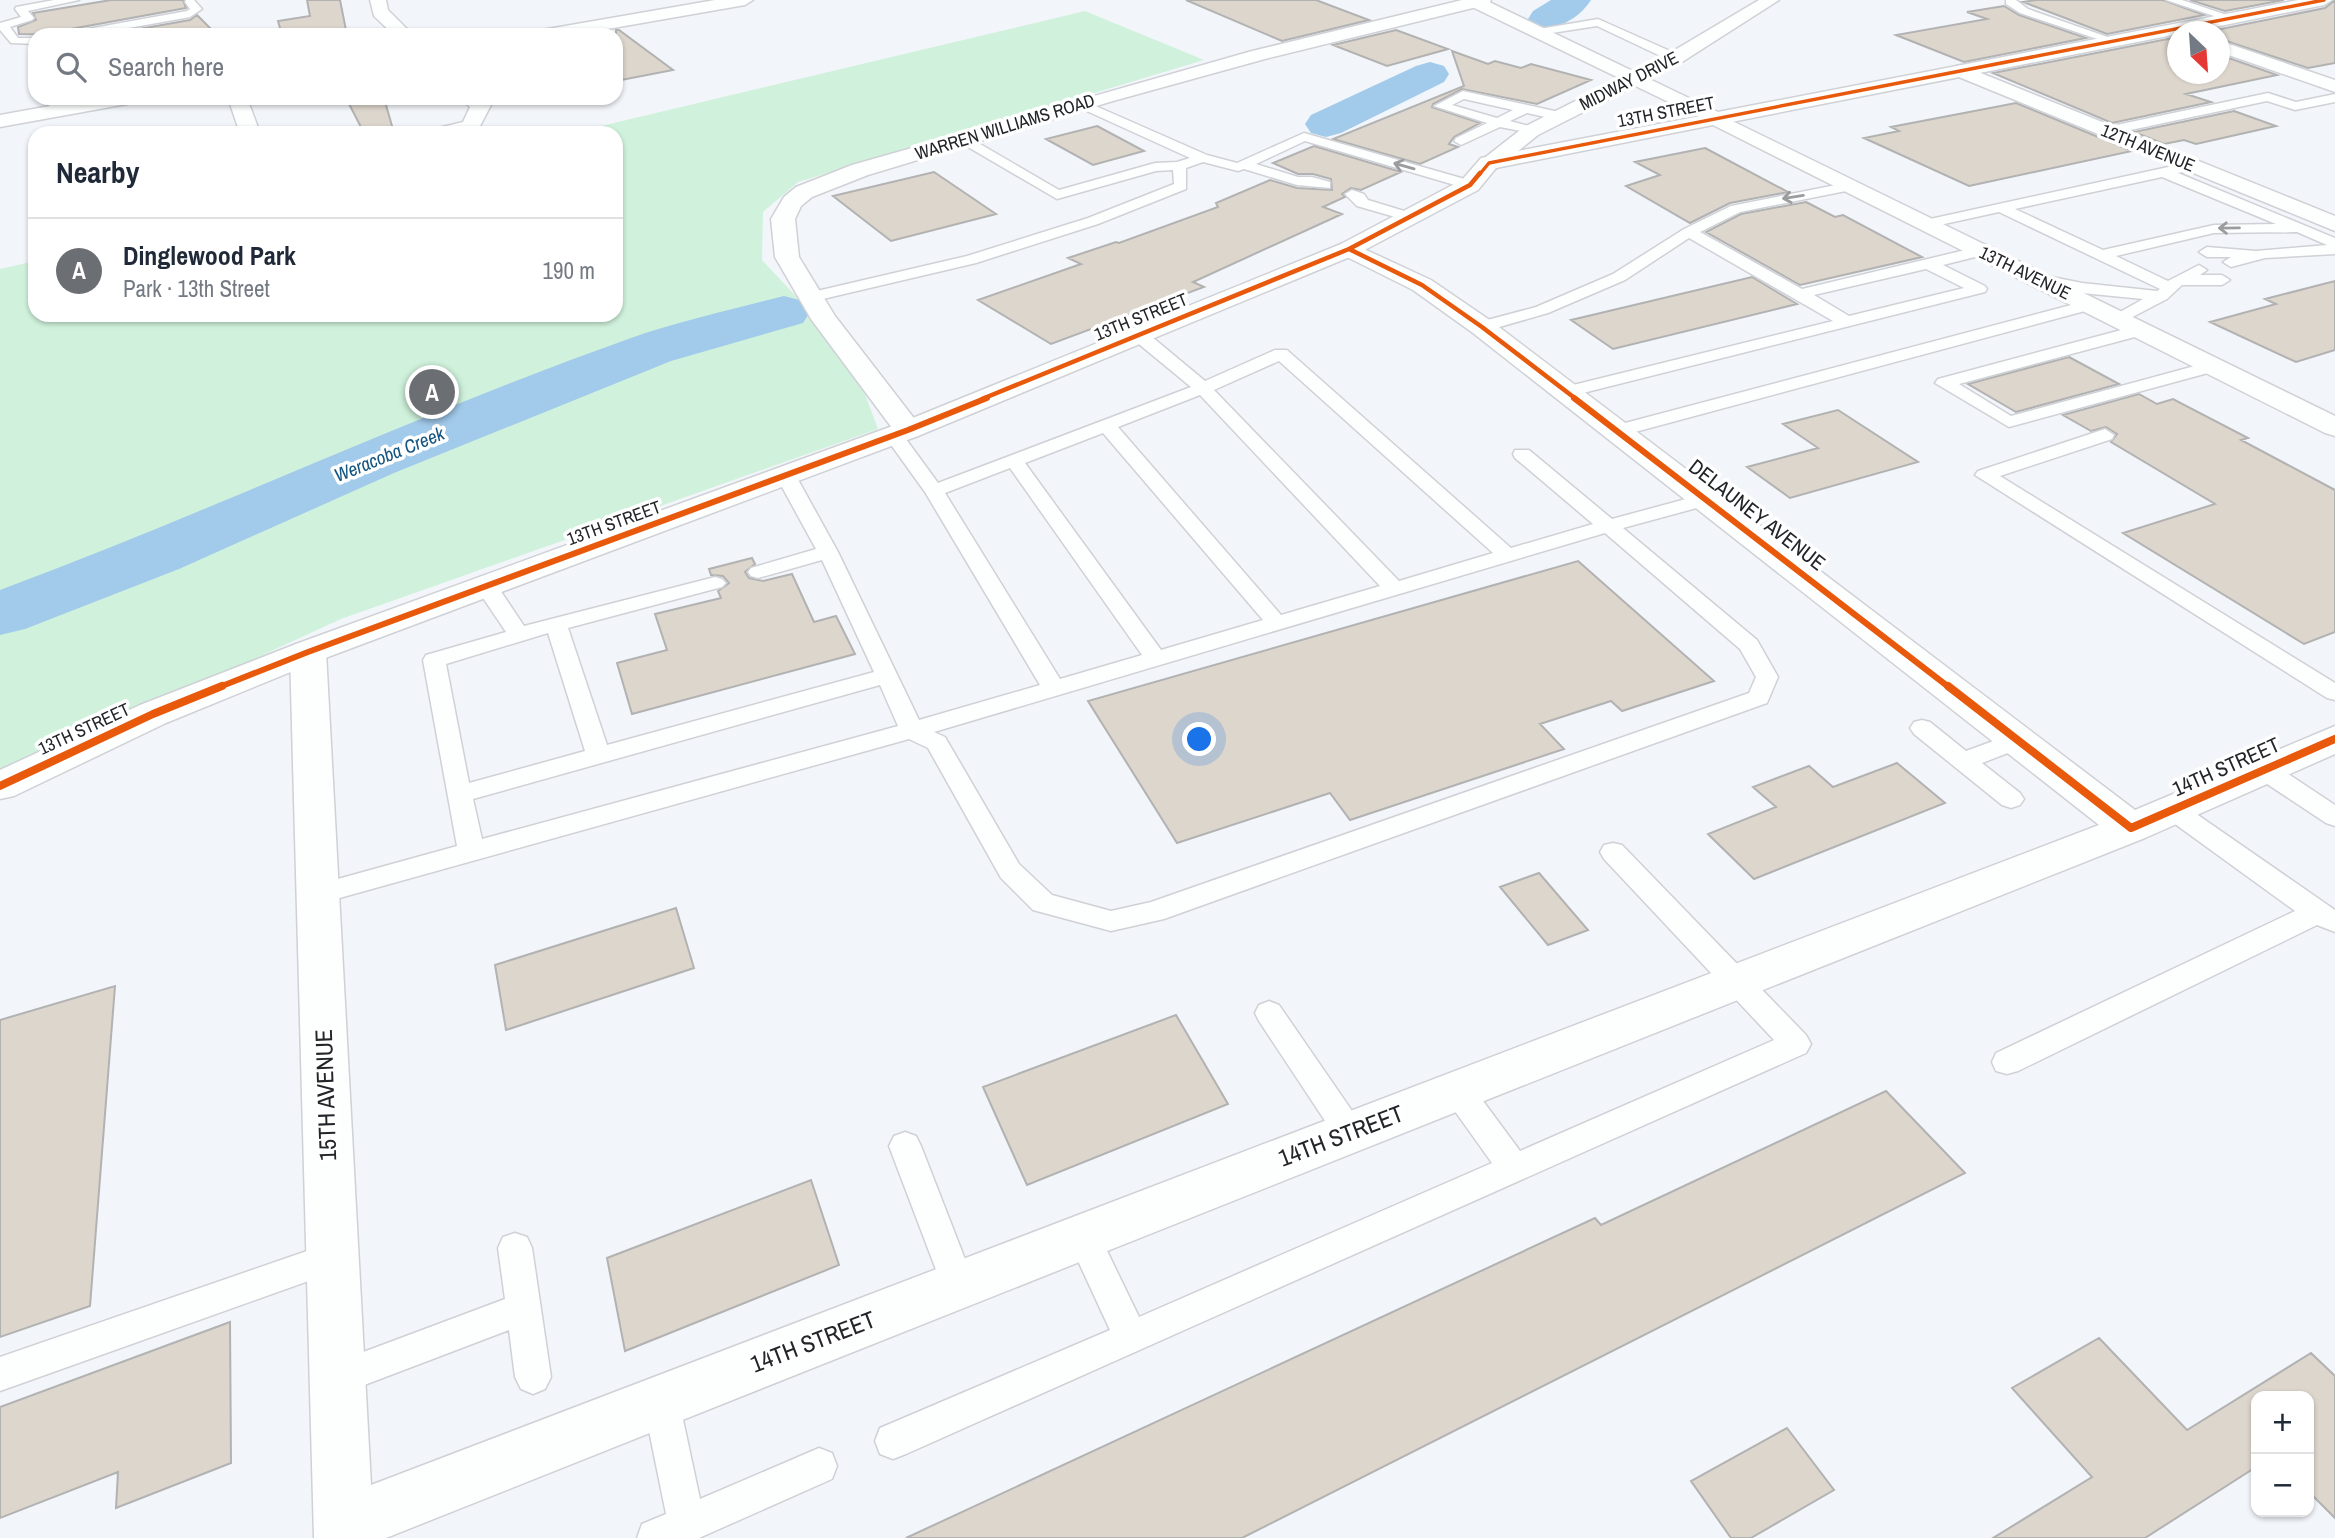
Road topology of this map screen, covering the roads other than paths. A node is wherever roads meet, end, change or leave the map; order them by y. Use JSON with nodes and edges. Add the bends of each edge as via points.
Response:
{"nodes":[{"id":1,"x":74,"y":0,"type":"edge"},
{"id":2,"x":378,"y":0,"type":"edge"},
{"id":3,"x":745,"y":0,"type":"edge"},
{"id":4,"x":1771,"y":0,"type":"edge"},
{"id":5,"x":2011,"y":0,"type":"edge"},
{"id":6,"x":2171,"y":0,"type":"edge"},
{"id":7,"x":2324,"y":0,"type":"edge"},
{"id":8,"x":1478,"y":1,"type":"edge"},
{"id":9,"x":190,"y":2,"type":"dead end"},
{"id":10,"x":677,"y":6,"type":"edge"},
{"id":11,"x":2230,"y":18,"type":"junction"},
{"id":12,"x":2216,"y":21,"type":"edge"},
{"id":13,"x":2,"y":26,"type":"edge"},
{"id":14,"x":111,"y":28,"type":"edge"},
{"id":15,"x":397,"y":28,"type":"edge"},
{"id":16,"x":575,"y":28,"type":"edge"},
{"id":17,"x":2167,"y":31,"type":"edge"},
{"id":18,"x":1539,"y":32,"type":"junction"},
{"id":19,"x":28,"y":41,"type":"edge"},
{"id":20,"x":2113,"y":41,"type":"junction"},
{"id":21,"x":2230,"y":49,"type":"edge"},
{"id":22,"x":1675,"y":58,"type":"junction"},
{"id":23,"x":1961,"y":71,"type":"junction"},
{"id":24,"x":1632,"y":79,"type":"junction"},
{"id":25,"x":2335,"y":86,"type":"edge"},
{"id":26,"x":2335,"y":98,"type":"edge"},
{"id":27,"x":1082,"y":104,"type":"junction"},
{"id":28,"x":52,"y":105,"type":"edge"},
{"id":29,"x":240,"y":105,"type":"edge"},
{"id":30,"x":481,"y":105,"type":"edge"},
{"id":31,"x":1525,"y":109,"type":"junction"},
{"id":32,"x":1559,"y":116,"type":"junction"},
{"id":33,"x":1716,"y":119,"type":"junction"},
{"id":34,"x":0,"y":121,"type":"edge"},
{"id":35,"x":1499,"y":123,"type":"junction"},
{"id":36,"x":248,"y":126,"type":"edge"},
{"id":37,"x":471,"y":126,"type":"edge"},
{"id":38,"x":1531,"y":131,"type":"junction"},
{"id":39,"x":2108,"y":131,"type":"junction"},
{"id":40,"x":963,"y":140,"type":"junction"},
{"id":41,"x":1461,"y":141,"type":"dead end"},
{"id":42,"x":1202,"y":158,"type":"junction"},
{"id":43,"x":1489,"y":163,"type":"junction"},
{"id":44,"x":1244,"y":165,"type":"junction"},
{"id":45,"x":1179,"y":166,"type":"junction"},
{"id":46,"x":2192,"y":166,"type":"junction"},
{"id":47,"x":2163,"y":172,"type":"junction"},
{"id":48,"x":1470,"y":185,"type":"junction"},
{"id":49,"x":1851,"y":186,"type":"junction"},
{"id":50,"x":1318,"y":188,"type":"dead end"},
{"id":51,"x":1349,"y":199,"type":"dead end"},
{"id":52,"x":1999,"y":207,"type":"junction"},
{"id":53,"x":1409,"y":217,"type":"junction"},
{"id":54,"x":1926,"y":223,"type":"junction"},
{"id":55,"x":2335,"y":224,"type":"edge"},
{"id":56,"x":2297,"y":228,"type":"junction"},
{"id":57,"x":1689,"y":232,"type":"junction"},
{"id":58,"x":2335,"y":243,"type":"edge"},
{"id":59,"x":1349,"y":248,"type":"junction"},
{"id":60,"x":2335,"y":249,"type":"edge"},
{"id":61,"x":1982,"y":251,"type":"junction"},
{"id":62,"x":2207,"y":252,"type":"dead end"},
{"id":63,"x":2265,"y":253,"type":"junction"},
{"id":64,"x":2102,"y":255,"type":"junction"},
{"id":65,"x":2176,"y":260,"type":"dead end"},
{"id":66,"x":2231,"y":262,"type":"dead end"},
{"id":67,"x":1929,"y":264,"type":"junction"},
{"id":68,"x":2199,"y":270,"type":"dead end"},
{"id":69,"x":2254,"y":272,"type":"dead end"},
{"id":70,"x":2036,"y":278,"type":"junction"},
{"id":71,"x":2222,"y":280,"type":"dead end"},
{"id":72,"x":2170,"y":288,"type":"junction"},
{"id":73,"x":1800,"y":294,"type":"junction"},
{"id":74,"x":810,"y":297,"type":"junction"},
{"id":75,"x":2090,"y":305,"type":"junction"},
{"id":76,"x":1847,"y":322,"type":"junction"},
{"id":77,"x":2129,"y":325,"type":"junction"},
{"id":78,"x":1482,"y":327,"type":"junction"},
{"id":79,"x":1140,"y":335,"type":"junction"},
{"id":80,"x":2213,"y":366,"type":"junction"},
{"id":81,"x":1203,"y":388,"type":"junction"},
{"id":82,"x":1567,"y":392,"type":"junction"},
{"id":83,"x":1106,"y":425,"type":"junction"},
{"id":84,"x":2335,"y":427,"type":"edge"},
{"id":85,"x":1617,"y":431,"type":"junction"},
{"id":86,"x":901,"y":432,"type":"junction"},
{"id":87,"x":2105,"y":435,"type":"dead end"},
{"id":88,"x":1522,"y":454,"type":"dead end"},
{"id":89,"x":1014,"y":460,"type":"junction"},
{"id":90,"x":786,"y":477,"type":"junction"},
{"id":91,"x":934,"y":491,"type":"junction"},
{"id":92,"x":1708,"y":499,"type":"junction"},
{"id":93,"x":1608,"y":526,"type":"junction"},
{"id":94,"x":828,"y":552,"type":"junction"},
{"id":95,"x":1507,"y":555,"type":"junction"},
{"id":96,"x":758,"y":572,"type":"dead end"},
{"id":97,"x":715,"y":583,"type":"dead end"},
{"id":98,"x":486,"y":586,"type":"junction"},
{"id":99,"x":1394,"y":588,"type":"junction"},
{"id":100,"x":1276,"y":622,"type":"junction"},
{"id":101,"x":556,"y":624,"type":"junction"},
{"id":102,"x":519,"y":635,"type":"junction"},
{"id":103,"x":308,"y":652,"type":"junction"},
{"id":104,"x":1156,"y":657,"type":"junction"},
{"id":105,"x":887,"y":676,"type":"junction"},
{"id":106,"x":1053,"y":687,"type":"junction"},
{"id":107,"x":2335,"y":693,"type":"edge"},
{"id":108,"x":1922,"y":729,"type":"dead end"},
{"id":109,"x":912,"y":730,"type":"junction"},
{"id":110,"x":2335,"y":739,"type":"edge"},
{"id":111,"x":2018,"y":740,"type":"junction"},
{"id":112,"x":598,"y":755,"type":"junction"},
{"id":113,"x":1963,"y":761,"type":"junction"},
{"id":114,"x":2264,"y":770,"type":"junction"},
{"id":115,"x":0,"y":786,"type":"edge"},
{"id":116,"x":459,"y":794,"type":"junction"},
{"id":117,"x":2011,"y":799,"type":"dead end"},
{"id":118,"x":2335,"y":817,"type":"edge"},
{"id":119,"x":2152,"y":819,"type":"junction"},
{"id":120,"x":471,"y":849,"type":"junction"},
{"id":121,"x":1613,"y":852,"type":"dead end"},
{"id":122,"x":318,"y":894,"type":"junction"},
{"id":123,"x":2326,"y":917,"type":"edge"},
{"id":124,"x":1737,"y":982,"type":"junction"},
{"id":125,"x":1269,"y":1013,"type":"dead end"},
{"id":126,"x":2007,"y":1062,"type":"dead end"},
{"id":127,"x":1458,"y":1091,"type":"junction"},
{"id":128,"x":1350,"y":1133,"type":"junction"},
{"id":129,"x":905,"y":1146,"type":"dead end"},
{"id":130,"x":1514,"y":1168,"type":"junction"},
{"id":131,"x":1083,"y":1237,"type":"junction"},
{"id":132,"x":515,"y":1248,"type":"dead end"},
{"id":133,"x":333,"y":1257,"type":"junction"},
{"id":134,"x":958,"y":1285,"type":"junction"},
{"id":135,"x":523,"y":1309,"type":"junction"},
{"id":136,"x":1131,"y":1338,"type":"junction"},
{"id":137,"x":0,"y":1374,"type":"edge"},
{"id":138,"x":533,"y":1377,"type":"dead end"},
{"id":139,"x":338,"y":1378,"type":"junction"},
{"id":140,"x":661,"y":1401,"type":"junction"},
{"id":141,"x":893,"y":1441,"type":"dead end"},
{"id":142,"x":819,"y":1466,"type":"dead end"},
{"id":143,"x":672,"y":1531,"type":"edge"},
{"id":144,"x":344,"y":1532,"type":"edge"}],
"edges":[{"from":1,"to":13,"type":"lane","via":[[20,9],[28,18]]},
{"from":2,"to":15,"type":"street","via":[[380,12]]},
{"from":3,"to":10,"type":"street"},
{"from":4,"to":22,"type":"street","name":"MIDWAY DRIVE"},
{"from":5,"to":20,"type":"lane","via":[[2024,11]]},
{"from":6,"to":11,"type":"lane"},
{"from":7,"to":11,"type":"street","name":"13TH STREET"},
{"from":8,"to":18,"type":"street","name":"13TH AVENUE"},
{"from":8,"to":27,"type":"street","name":"WARREN WILLIAMS ROAD"},
{"from":9,"to":14,"type":"lane","via":[[197,9],[190,14]]},
{"from":10,"to":16,"type":"street"},
{"from":11,"to":12,"type":"street","name":"13TH STREET"},
{"from":13,"to":19,"type":"lane","via":[[15,41]]},
{"from":17,"to":20,"type":"street","name":"13TH STREET"},
{"from":18,"to":22,"type":"lane","via":[[1598,22]]},
{"from":18,"to":24,"type":"street","name":"13TH AVENUE"},
{"from":20,"to":23,"type":"street","name":"13TH STREET"},
{"from":21,"to":25,"type":"street"},
{"from":22,"to":24,"type":"street","name":"MIDWAY DRIVE"},
{"from":23,"to":33,"type":"street","name":"13TH STREET"},
{"from":23,"to":39,"type":"street","name":"12TH AVENUE"},
{"from":24,"to":32,"type":"street","name":"MIDWAY DRIVE"},
{"from":24,"to":33,"type":"street","name":"13TH AVENUE"},
{"from":26,"to":39,"type":"lane","via":[[2295,106],[2268,97]]},
{"from":27,"to":40,"type":"street","name":"WARREN WILLIAMS ROAD"},
{"from":27,"to":42,"type":"lane"},
{"from":28,"to":34,"type":"street"},
{"from":29,"to":36,"type":"street"},
{"from":30,"to":37,"type":"street"},
{"from":31,"to":32,"type":"lane"},
{"from":31,"to":35,"type":"lane"},
{"from":31,"to":35,"type":"lane","via":[[1463,95],[1440,106]]},
{"from":32,"to":38,"type":"street","name":"MIDWAY DRIVE"},
{"from":33,"to":43,"type":"street","name":"13TH STREET"},
{"from":33,"to":49,"type":"street","name":"13TH AVENUE"},
{"from":35,"to":38,"type":"lane"},
{"from":35,"to":41,"type":"lane"},
{"from":38,"to":43,"type":"street","name":"MIDWAY DRIVE"},
{"from":39,"to":46,"type":"street","name":"12TH AVENUE"},
{"from":40,"to":45,"type":"lane","via":[[1058,195],[1155,167]]},
{"from":40,"to":74,"type":"street","name":"WARREN WILLIAMS ROAD","via":[[860,170],[804,192],[792,202],[783,219],[787,257]]},
{"from":42,"to":44,"type":"lane"},
{"from":42,"to":45,"type":"lane"},
{"from":43,"to":48,"type":"street","name":"13TH STREET"},
{"from":48,"to":44,"type":"lane","one_way":true,"via":[[1304,137]]},
{"from":44,"to":50,"type":"lane","via":[[1297,181],[1298,187]]},
{"from":45,"to":74,"type":"lane","via":[[1181,186],[1093,221],[971,260]]},
{"from":46,"to":47,"type":"lane"},
{"from":46,"to":55,"type":"street","name":"12TH AVENUE"},
{"from":47,"to":52,"type":"lane"},
{"from":47,"to":56,"type":"lane"},
{"from":48,"to":53,"type":"street","name":"13TH STREET"},
{"from":49,"to":54,"type":"street","name":"13TH AVENUE"},
{"from":49,"to":57,"type":"lane","one_way":true,"via":[[1736,209]]},
{"from":51,"to":53,"type":"lane"},
{"from":52,"to":54,"type":"lane"},
{"from":52,"to":64,"type":"lane"},
{"from":53,"to":59,"type":"street","name":"13TH STREET"},
{"from":54,"to":61,"type":"street","name":"13TH AVENUE"},
{"from":56,"to":58,"type":"lane"},
{"from":56,"to":64,"type":"lane","one_way":true,"via":[[2214,229]]},
{"from":57,"to":73,"type":"lane"},
{"from":57,"to":78,"type":"lane","via":[[1619,277],[1542,310]]},
{"from":59,"to":78,"type":"street","name":"DELAUNEY AVENUE","via":[[1422,285]]},
{"from":59,"to":79,"type":"street","name":"13TH STREET"},
{"from":60,"to":63,"type":"lane"},
{"from":61,"to":67,"type":"lane"},
{"from":61,"to":70,"type":"street","name":"13TH AVENUE"},
{"from":62,"to":63,"type":"lane"},
{"from":63,"to":66,"type":"lane"},
{"from":63,"to":69,"type":"lane"},
{"from":64,"to":72,"type":"lane"},
{"from":65,"to":72,"type":"lane"},
{"from":67,"to":73,"type":"lane"},
{"from":67,"to":76,"type":"lane","via":[[1979,289]]},
{"from":68,"to":72,"type":"lane"},
{"from":70,"to":72,"type":"lane","via":[[2103,291]]},
{"from":70,"to":75,"type":"street","name":"13TH AVENUE"},
{"from":71,"to":72,"type":"lane"},
{"from":72,"to":77,"type":"lane"},
{"from":73,"to":76,"type":"lane"},
{"from":74,"to":86,"type":"street","name":"WARREN WILLIAMS ROAD"},
{"from":75,"to":77,"type":"street","name":"13TH AVENUE"},
{"from":75,"to":85,"type":"lane"},
{"from":76,"to":82,"type":"lane"},
{"from":77,"to":80,"type":"street","name":"13TH AVENUE"},
{"from":77,"to":80,"type":"lane","via":[[1944,383],[2009,422]]},
{"from":78,"to":82,"type":"street","name":"DELAUNEY AVENUE"},
{"from":79,"to":81,"type":"lane"},
{"from":79,"to":86,"type":"street","name":"13TH STREET"},
{"from":80,"to":84,"type":"street","name":"13TH AVENUE"},
{"from":81,"to":83,"type":"lane"},
{"from":81,"to":95,"type":"lane","via":[[1281,354]]},
{"from":81,"to":99,"type":"lane"},
{"from":82,"to":85,"type":"street","name":"DELAUNEY AVENUE"},
{"from":83,"to":89,"type":"lane"},
{"from":83,"to":100,"type":"lane"},
{"from":85,"to":92,"type":"street","name":"DELAUNEY AVENUE"},
{"from":86,"to":90,"type":"street","name":"13TH STREET"},
{"from":86,"to":91,"type":"lane"},
{"from":87,"to":107,"type":"lane","via":[[1985,475]]},
{"from":88,"to":93,"type":"lane"},
{"from":89,"to":91,"type":"lane"},
{"from":89,"to":104,"type":"lane"},
{"from":90,"to":94,"type":"lane"},
{"from":90,"to":98,"type":"street","name":"13TH STREET"},
{"from":91,"to":106,"type":"lane"},
{"from":92,"to":93,"type":"lane"},
{"from":92,"to":111,"type":"street","name":"DELAUNEY AVENUE"},
{"from":93,"to":95,"type":"lane"},
{"from":93,"to":109,"type":"lane","via":[[1749,645],[1768,677],[1759,698],[1154,912],[1111,921],[1043,903],[1010,871],[937,743]]},
{"from":94,"to":96,"type":"lane"},
{"from":94,"to":105,"type":"lane"},
{"from":95,"to":99,"type":"lane"},
{"from":97,"to":101,"type":"lane"},
{"from":98,"to":102,"type":"lane"},
{"from":98,"to":103,"type":"street","name":"13TH STREET"},
{"from":99,"to":100,"type":"lane"},
{"from":100,"to":104,"type":"lane"},
{"from":101,"to":102,"type":"lane"},
{"from":101,"to":112,"type":"lane"},
{"from":102,"to":116,"type":"lane","via":[[434,660]]},
{"from":103,"to":115,"type":"street","name":"13TH STREET","via":[[153,714]]},
{"from":103,"to":122,"type":"street","name":"15TH AVENUE"},
{"from":104,"to":106,"type":"lane"},
{"from":105,"to":109,"type":"lane"},
{"from":105,"to":112,"type":"lane"},
{"from":106,"to":109,"type":"lane"},
{"from":108,"to":113,"type":"lane"},
{"from":109,"to":120,"type":"lane"},
{"from":110,"to":114,"type":"street","name":"14TH STREET"},
{"from":111,"to":113,"type":"lane"},
{"from":111,"to":119,"type":"street","name":"DELAUNEY AVENUE"},
{"from":112,"to":116,"type":"lane"},
{"from":113,"to":117,"type":"lane"},
{"from":114,"to":118,"type":"lane"},
{"from":114,"to":119,"type":"street","name":"14TH STREET"},
{"from":116,"to":120,"type":"lane"},
{"from":119,"to":123,"type":"lane"},
{"from":119,"to":124,"type":"street","name":"14TH STREET"},
{"from":120,"to":122,"type":"lane"},
{"from":121,"to":124,"type":"lane"},
{"from":122,"to":133,"type":"street","name":"15TH AVENUE"},
{"from":123,"to":126,"type":"lane"},
{"from":124,"to":127,"type":"street","name":"14TH STREET"},
{"from":124,"to":130,"type":"lane","via":[[1796,1044]]},
{"from":125,"to":128,"type":"lane"},
{"from":127,"to":128,"type":"street","name":"14TH STREET"},
{"from":127,"to":130,"type":"lane"},
{"from":128,"to":131,"type":"street","name":"14TH STREET"},
{"from":129,"to":134,"type":"lane"},
{"from":130,"to":136,"type":"lane"},
{"from":131,"to":134,"type":"street","name":"14TH STREET"},
{"from":131,"to":136,"type":"lane"},
{"from":132,"to":135,"type":"lane"},
{"from":133,"to":137,"type":"lane"},
{"from":133,"to":139,"type":"street","name":"15TH AVENUE"},
{"from":134,"to":140,"type":"street","name":"14TH STREET"},
{"from":135,"to":138,"type":"lane"},
{"from":135,"to":139,"type":"lane"},
{"from":136,"to":141,"type":"lane"},
{"from":139,"to":144,"type":"street","name":"15TH AVENUE"},
{"from":140,"to":143,"type":"lane"},
{"from":140,"to":144,"type":"street","name":"14TH STREET"},
{"from":142,"to":143,"type":"lane"}]}
